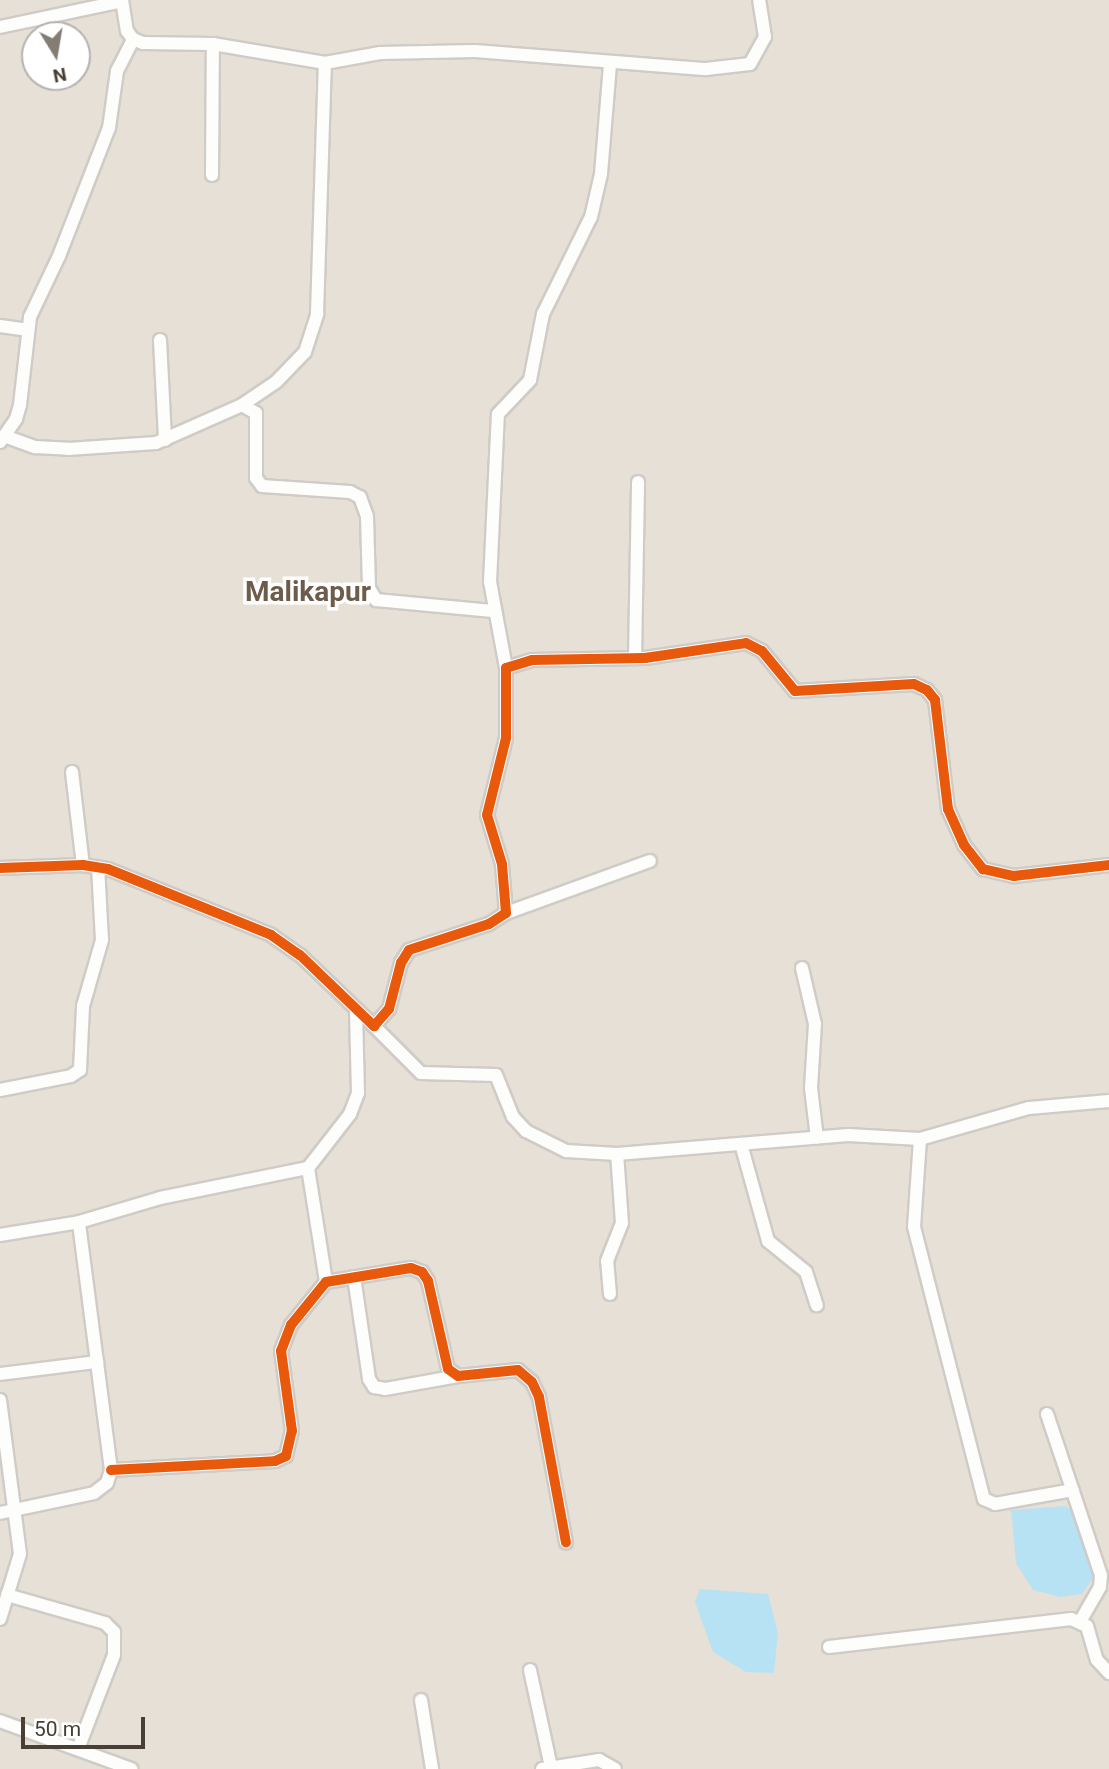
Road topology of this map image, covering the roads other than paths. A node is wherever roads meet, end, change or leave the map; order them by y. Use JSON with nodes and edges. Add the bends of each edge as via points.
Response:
{"nodes":[{"id":1,"x":122,"y":0,"type":"edge"},
{"id":2,"x":759,"y":0,"type":"edge"},
{"id":3,"x":0,"y":27,"type":"edge"},
{"id":4,"x":133,"y":39,"type":"junction"},
{"id":5,"x":213,"y":44,"type":"junction"},
{"id":6,"x":325,"y":63,"type":"junction"},
{"id":7,"x":610,"y":64,"type":"junction"},
{"id":8,"x":212,"y":175,"type":"dead end"},
{"id":9,"x":0,"y":326,"type":"edge"},
{"id":10,"x":27,"y":330,"type":"junction"},
{"id":11,"x":160,"y":340,"type":"dead end"},
{"id":12,"x":242,"y":405,"type":"junction"},
{"id":13,"x":3,"y":440,"type":"edge"},
{"id":14,"x":166,"y":440,"type":"junction"},
{"id":15,"x":638,"y":482,"type":"dead end"},
{"id":16,"x":492,"y":611,"type":"junction"},
{"id":17,"x":635,"y":658,"type":"junction"},
{"id":18,"x":506,"y":668,"type":"junction"},
{"id":19,"x":72,"y":772,"type":"dead end"},
{"id":20,"x":650,"y":861,"type":"dead end"},
{"id":21,"x":83,"y":865,"type":"junction"},
{"id":22,"x":1109,"y":865,"type":"edge"},
{"id":23,"x":98,"y":867,"type":"junction"},
{"id":24,"x":0,"y":868,"type":"edge"},
{"id":25,"x":506,"y":913,"type":"junction"},
{"id":26,"x":802,"y":968,"type":"dead end"},
{"id":27,"x":356,"y":1012,"type":"junction"},
{"id":28,"x":374,"y":1026,"type":"junction"},
{"id":29,"x":0,"y":1090,"type":"edge"},
{"id":30,"x":1109,"y":1101,"type":"edge"},
{"id":31,"x":817,"y":1138,"type":"junction"},
{"id":32,"x":919,"y":1139,"type":"junction"},
{"id":33,"x":741,"y":1144,"type":"junction"},
{"id":34,"x":617,"y":1154,"type":"junction"},
{"id":35,"x":308,"y":1168,"type":"junction"},
{"id":36,"x":79,"y":1222,"type":"junction"},
{"id":37,"x":0,"y":1235,"type":"edge"},
{"id":38,"x":355,"y":1277,"type":"junction"},
{"id":39,"x":326,"y":1282,"type":"junction"},
{"id":40,"x":610,"y":1294,"type":"dead end"},
{"id":41,"x":817,"y":1305,"type":"dead end"},
{"id":42,"x":97,"y":1362,"type":"junction"},
{"id":43,"x":0,"y":1374,"type":"edge"},
{"id":44,"x":458,"y":1376,"type":"junction"},
{"id":45,"x":0,"y":1401,"type":"edge"},
{"id":46,"x":1047,"y":1414,"type":"dead end"},
{"id":47,"x":111,"y":1470,"type":"junction"},
{"id":48,"x":1073,"y":1490,"type":"junction"},
{"id":49,"x":15,"y":1510,"type":"junction"},
{"id":50,"x":0,"y":1513,"type":"edge"},
{"id":51,"x":566,"y":1543,"type":"dead end"},
{"id":52,"x":7,"y":1595,"type":"junction"},
{"id":53,"x":0,"y":1619,"type":"edge"},
{"id":54,"x":1081,"y":1620,"type":"junction"},
{"id":55,"x":829,"y":1647,"type":"dead end"},
{"id":56,"x":530,"y":1670,"type":"dead end"},
{"id":57,"x":1109,"y":1673,"type":"edge"},
{"id":58,"x":421,"y":1700,"type":"dead end"},
{"id":59,"x":0,"y":1721,"type":"edge"},
{"id":60,"x":78,"y":1749,"type":"junction"},
{"id":61,"x":546,"y":1768,"type":"edge"},
{"id":62,"x":131,"y":1769,"type":"edge"},
{"id":63,"x":432,"y":1769,"type":"edge"},
{"id":64,"x":615,"y":1769,"type":"edge"}],
"edges":[{"from":1,"to":3,"type":"street"},
{"from":1,"to":4,"type":"street"},
{"from":2,"to":7,"type":"street","via":[[765,37],[750,64],[706,69]]},
{"from":4,"to":5,"type":"street"},
{"from":4,"to":10,"type":"street","via":[[117,71],[109,128]]},
{"from":5,"to":6,"type":"street"},
{"from":5,"to":8,"type":"street"},
{"from":6,"to":7,"type":"street","via":[[380,53],[452,51]]},
{"from":6,"to":12,"type":"street","via":[[313,337],[289,370]]},
{"from":7,"to":16,"type":"street","via":[[601,174],[591,217],[543,314],[530,380],[498,414]]},
{"from":9,"to":10,"type":"street"},
{"from":10,"to":13,"type":"street","via":[[20,405]]},
{"from":11,"to":14,"type":"street"},
{"from":12,"to":14,"type":"street"},
{"from":12,"to":16,"type":"street","via":[[256,413],[256,478],[262,486],[349,492],[365,503],[369,587],[376,600]]},
{"from":13,"to":14,"type":"street","via":[[68,449]]},
{"from":15,"to":17,"type":"street"},
{"from":16,"to":18,"type":"street"},
{"from":17,"to":18,"type":"street","via":[[532,660]]},
{"from":17,"to":22,"type":"street","via":[[746,643],[762,651],[795,691],[920,687],[935,700],[948,809],[964,845],[983,869],[1014,876]]},
{"from":18,"to":25,"type":"street","via":[[508,726],[487,815],[502,864]]},
{"from":19,"to":21,"type":"street"},
{"from":20,"to":25,"type":"street"},
{"from":21,"to":23,"type":"street"},
{"from":21,"to":24,"type":"street"},
{"from":23,"to":27,"type":"street","via":[[271,935],[300,955]]},
{"from":23,"to":29,"type":"street","via":[[102,940],[83,1006],[80,1070]]},
{"from":25,"to":28,"type":"street","via":[[489,924],[409,950],[401,962],[389,1009]]},
{"from":26,"to":31,"type":"street","via":[[815,1024],[811,1088]]},
{"from":27,"to":28,"type":"street"},
{"from":27,"to":35,"type":"street","via":[[358,1093],[350,1114]]},
{"from":28,"to":34,"type":"street","via":[[421,1073],[496,1074],[513,1117],[526,1131],[566,1151]]},
{"from":30,"to":32,"type":"street","via":[[1029,1108]]},
{"from":31,"to":32,"type":"street"},
{"from":31,"to":33,"type":"street"},
{"from":32,"to":48,"type":"street","via":[[914,1227],[984,1499],[995,1504]]},
{"from":33,"to":34,"type":"street"},
{"from":33,"to":41,"type":"street","via":[[768,1241],[806,1272]]},
{"from":34,"to":40,"type":"street","via":[[622,1223],[607,1261]]},
{"from":35,"to":36,"type":"street","via":[[160,1198]]},
{"from":35,"to":39,"type":"street"},
{"from":36,"to":37,"type":"street"},
{"from":36,"to":42,"type":"street"},
{"from":38,"to":39,"type":"street"},
{"from":38,"to":44,"type":"street","via":[[411,1268],[422,1272],[448,1369]]},
{"from":38,"to":44,"type":"street","via":[[369,1380],[374,1387]]},
{"from":39,"to":47,"type":"street","via":[[291,1325],[281,1351],[292,1432],[286,1456],[275,1461]]},
{"from":42,"to":43,"type":"street"},
{"from":42,"to":47,"type":"street"},
{"from":44,"to":51,"type":"street","via":[[518,1370],[532,1382],[539,1396]]},
{"from":45,"to":49,"type":"street"},
{"from":46,"to":48,"type":"street"},
{"from":47,"to":49,"type":"street","via":[[107,1483],[94,1493]]},
{"from":48,"to":54,"type":"street","via":[[1101,1575]]},
{"from":49,"to":50,"type":"street"},
{"from":49,"to":52,"type":"street","via":[[20,1566]]},
{"from":52,"to":53,"type":"street"},
{"from":52,"to":60,"type":"street","via":[[105,1623],[114,1632],[114,1655]]},
{"from":54,"to":55,"type":"street"},
{"from":54,"to":57,"type":"street","via":[[1097,1660]]},
{"from":56,"to":61,"type":"street"},
{"from":58,"to":63,"type":"street"},
{"from":59,"to":60,"type":"street"},
{"from":60,"to":62,"type":"street"},
{"from":61,"to":64,"type":"street","via":[[599,1760]]}]}
